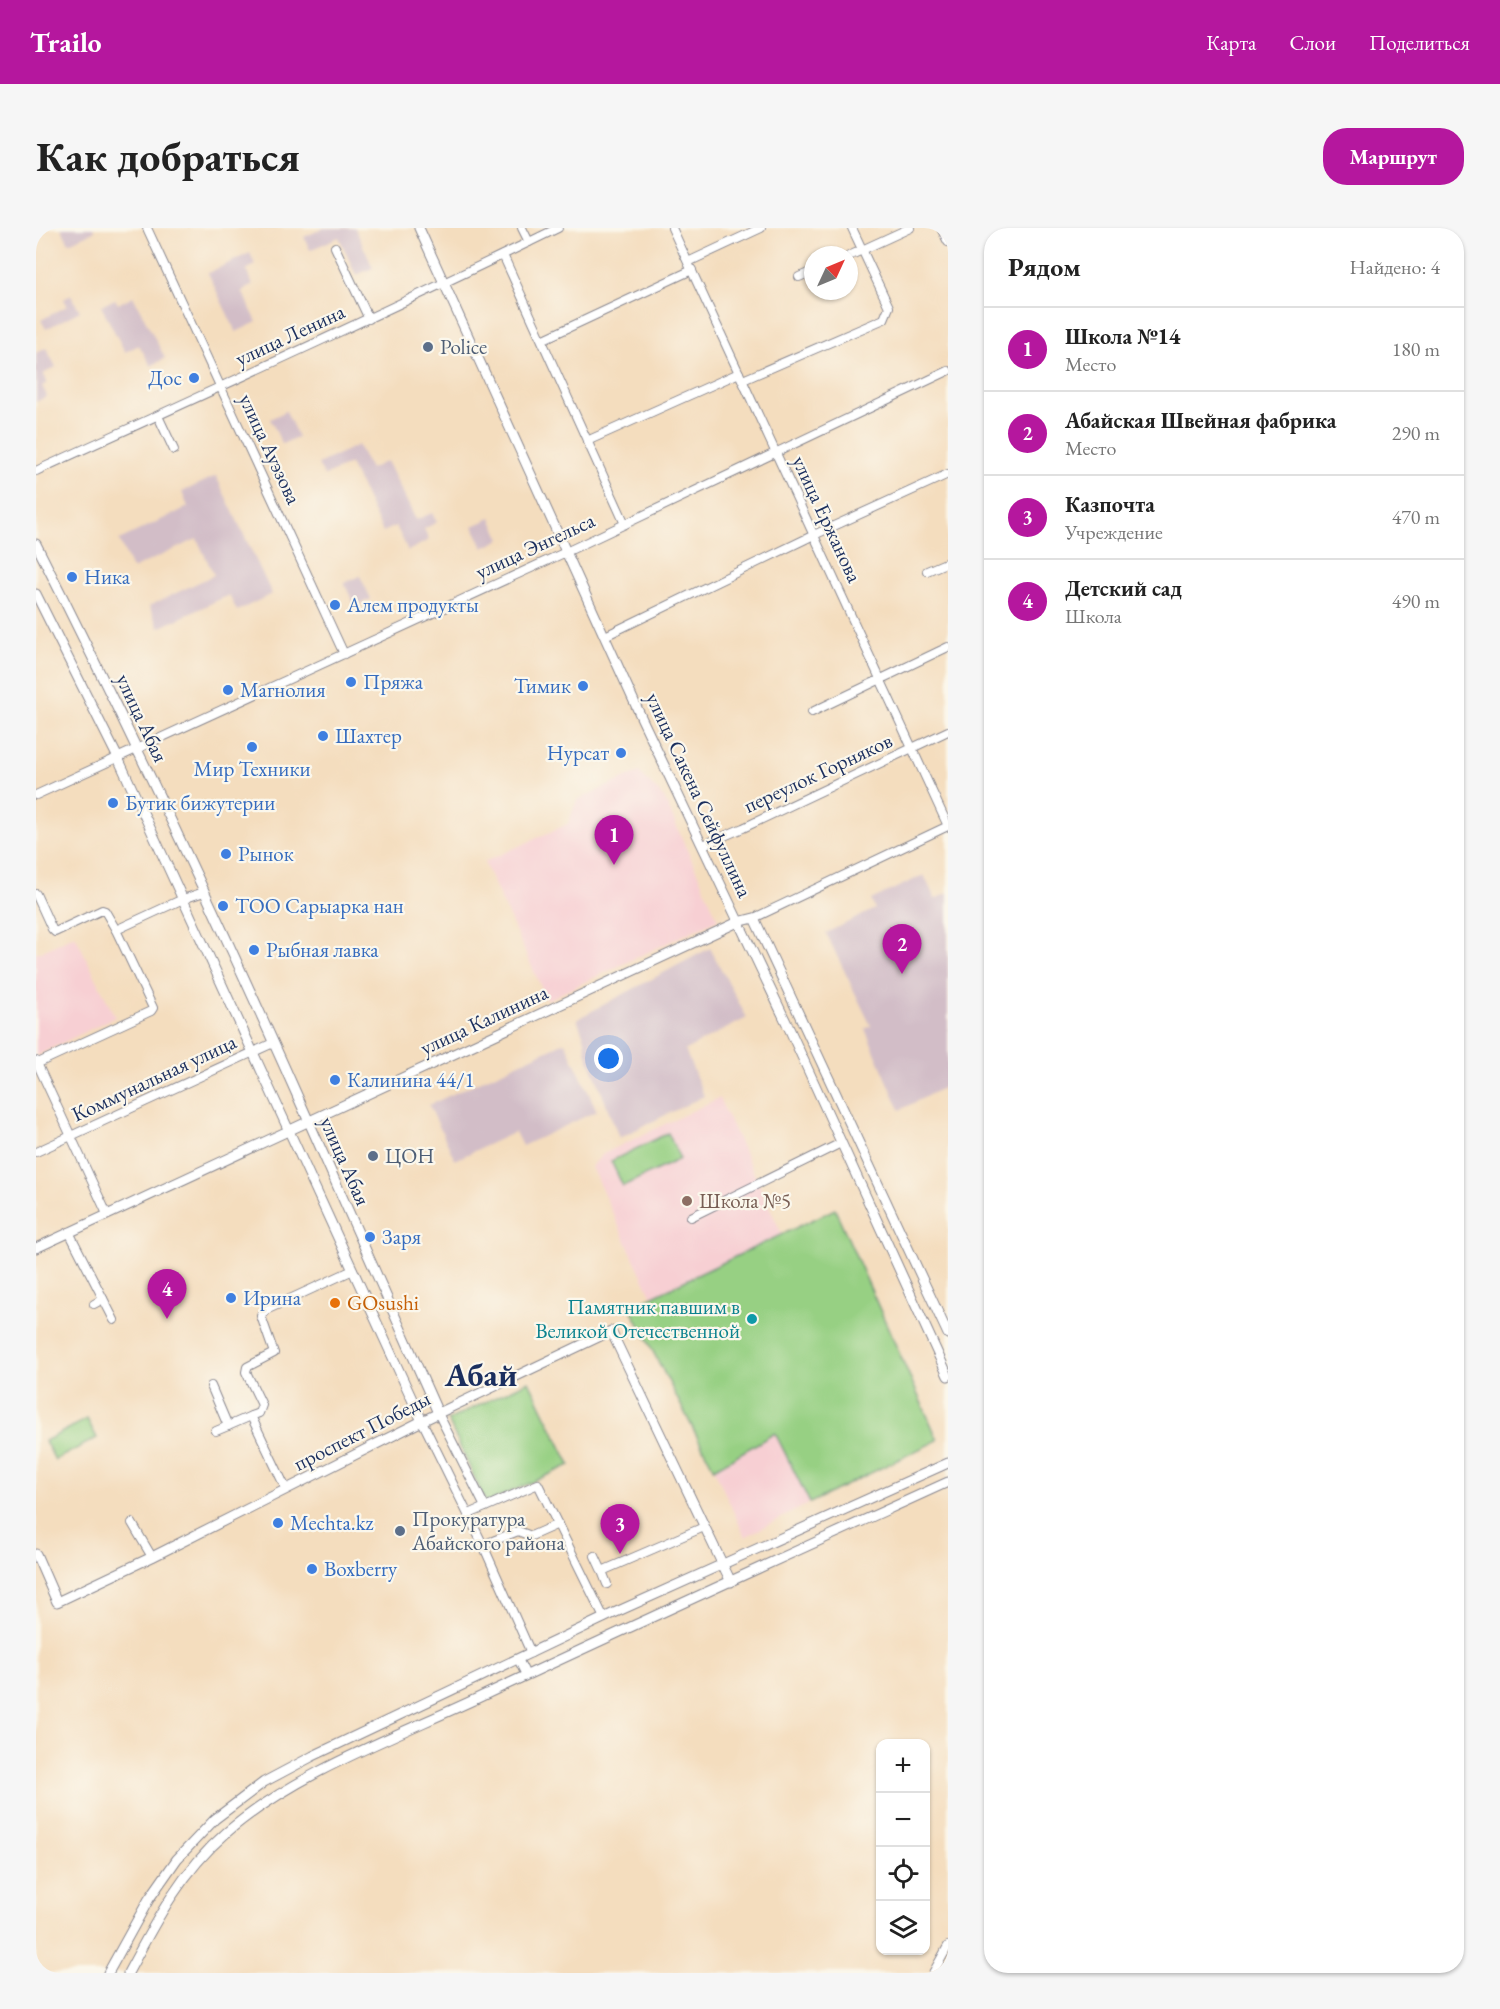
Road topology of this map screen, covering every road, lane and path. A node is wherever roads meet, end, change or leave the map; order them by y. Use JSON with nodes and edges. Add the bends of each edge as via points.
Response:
{"nodes":[{"id":1,"x":147,"y":228,"type":"edge"},
{"id":2,"x":419,"y":228,"type":"edge"},
{"id":3,"x":522,"y":228,"type":"edge"},
{"id":4,"x":558,"y":228,"type":"edge"},
{"id":5,"x":672,"y":228,"type":"edge"},
{"id":6,"x":761,"y":228,"type":"edge"},
{"id":7,"x":852,"y":228,"type":"edge"},
{"id":8,"x":910,"y":228,"type":"edge"},
{"id":9,"x":941,"y":228,"type":"edge"},
{"id":10,"x":528,"y":242,"type":"junction"},
{"id":11,"x":948,"y":242,"type":"edge"},
{"id":12,"x":335,"y":247,"type":"dead end"},
{"id":13,"x":863,"y":250,"type":"junction"},
{"id":14,"x":858,"y":252,"type":"edge"},
{"id":15,"x":503,"y":255,"type":"junction"},
{"id":16,"x":690,"y":266,"type":"junction"},
{"id":17,"x":804,"y":275,"type":"edge"},
{"id":18,"x":799,"y":277,"type":"dead end"},
{"id":19,"x":444,"y":284,"type":"junction"},
{"id":20,"x":369,"y":319,"type":"junction"},
{"id":21,"x":542,"y":340,"type":"junction"},
{"id":22,"x":948,"y":371,"type":"edge"},
{"id":23,"x":741,"y":377,"type":"junction"},
{"id":24,"x":222,"y":387,"type":"junction"},
{"id":25,"x":158,"y":416,"type":"junction"},
{"id":26,"x":587,"y":441,"type":"junction"},
{"id":27,"x":174,"y":450,"type":"dead end"},
{"id":28,"x":777,"y":453,"type":"junction"},
{"id":29,"x":36,"y":471,"type":"edge"},
{"id":30,"x":948,"y":474,"type":"edge"},
{"id":31,"x":625,"y":524,"type":"junction"},
{"id":32,"x":814,"y":534,"type":"junction"},
{"id":33,"x":36,"y":544,"type":"edge"},
{"id":34,"x":566,"y":552,"type":"junction"},
{"id":35,"x":948,"y":562,"type":"edge"},
{"id":36,"x":927,"y":571,"type":"dead end"},
{"id":37,"x":36,"y":594,"type":"edge"},
{"id":38,"x":605,"y":636,"type":"junction"},
{"id":39,"x":948,"y":647,"type":"edge"},
{"id":40,"x":345,"y":654,"type":"junction"},
{"id":41,"x":880,"y":679,"type":"junction"},
{"id":42,"x":812,"y":712,"type":"dead end"},
{"id":43,"x":948,"y":731,"type":"edge"},
{"id":44,"x":912,"y":748,"type":"junction"},
{"id":45,"x":137,"y":749,"type":"junction"},
{"id":46,"x":118,"y":758,"type":"junction"},
{"id":47,"x":36,"y":795,"type":"edge"},
{"id":48,"x":948,"y":826,"type":"edge"},
{"id":49,"x":703,"y":845,"type":"junction"},
{"id":50,"x":204,"y":892,"type":"junction"},
{"id":51,"x":36,"y":894,"type":"edge"},
{"id":52,"x":183,"y":899,"type":"junction"},
{"id":53,"x":754,"y":918,"type":"junction"},
{"id":54,"x":738,"y":922,"type":"junction"},
{"id":55,"x":116,"y":930,"type":"junction"},
{"id":56,"x":273,"y":1043,"type":"junction"},
{"id":57,"x":254,"y":1052,"type":"junction"},
{"id":58,"x":36,"y":1063,"type":"edge"},
{"id":59,"x":309,"y":1121,"type":"junction"},
{"id":60,"x":290,"y":1130,"type":"junction"},
{"id":61,"x":71,"y":1136,"type":"junction"},
{"id":62,"x":840,"y":1143,"type":"junction"},
{"id":63,"x":36,"y":1152,"type":"edge"},
{"id":64,"x":107,"y":1214,"type":"junction"},
{"id":65,"x":691,"y":1217,"type":"dead end"},
{"id":66,"x":69,"y":1232,"type":"junction"},
{"id":67,"x":36,"y":1248,"type":"edge"},
{"id":68,"x":370,"y":1263,"type":"junction"},
{"id":69,"x":915,"y":1264,"type":"junction"},
{"id":70,"x":353,"y":1270,"type":"junction"},
{"id":71,"x":901,"y":1272,"type":"junction"},
{"id":72,"x":103,"y":1299,"type":"junction"},
{"id":73,"x":94,"y":1304,"type":"dead end"},
{"id":74,"x":114,"y":1320,"type":"dead end"},
{"id":75,"x":948,"y":1334,"type":"edge"},
{"id":76,"x":948,"y":1376,"type":"edge"},
{"id":77,"x":211,"y":1386,"type":"dead end"},
{"id":78,"x":438,"y":1413,"type":"junction"},
{"id":79,"x":251,"y":1416,"type":"junction"},
{"id":80,"x":422,"y":1421,"type":"junction"},
{"id":81,"x":228,"y":1426,"type":"junction"},
{"id":82,"x":216,"y":1431,"type":"dead end"},
{"id":83,"x":948,"y":1462,"type":"edge"},
{"id":84,"x":948,"y":1482,"type":"edge"},
{"id":85,"x":286,"y":1489,"type":"junction"},
{"id":86,"x":485,"y":1507,"type":"junction"},
{"id":87,"x":469,"y":1514,"type":"junction"},
{"id":88,"x":132,"y":1523,"type":"dead end"},
{"id":89,"x":558,"y":1524,"type":"junction"},
{"id":90,"x":704,"y":1527,"type":"junction"},
{"id":91,"x":483,"y":1545,"type":"junction"},
{"id":92,"x":36,"y":1554,"type":"edge"},
{"id":93,"x":596,"y":1556,"type":"dead end"},
{"id":94,"x":152,"y":1557,"type":"junction"},
{"id":95,"x":722,"y":1564,"type":"junction"},
{"id":96,"x":602,"y":1571,"type":"junction"},
{"id":97,"x":731,"y":1582,"type":"junction"},
{"id":98,"x":608,"y":1584,"type":"dead end"},
{"id":99,"x":600,"y":1620,"type":"junction"},
{"id":100,"x":603,"y":1639,"type":"junction"},
{"id":101,"x":531,"y":1653,"type":"junction"},
{"id":102,"x":518,"y":1659,"type":"junction"},
{"id":103,"x":526,"y":1675,"type":"junction"},
{"id":104,"x":313,"y":1756,"type":"junction"},
{"id":105,"x":322,"y":1770,"type":"junction"},
{"id":106,"x":948,"y":1946,"type":"edge"},
{"id":107,"x":108,"y":1973,"type":"edge"},
{"id":108,"x":128,"y":1973,"type":"edge"},
{"id":109,"x":933,"y":1973,"type":"edge"}],
"edges":[{"from":1,"to":24,"type":"street","name":"улица Ауэзова"},
{"from":2,"to":19,"type":"street","name":"улица Сакена Сейфуллина"},
{"from":3,"to":10,"type":"street"},
{"from":4,"to":10,"type":"street","name":"улица Ленина"},
{"from":5,"to":16,"type":"street","name":"улица Ержанова"},
{"from":6,"to":16,"type":"street"},
{"from":7,"to":13,"type":"street"},
{"from":8,"to":13,"type":"street"},
{"from":9,"to":11,"type":"street"},
{"from":10,"to":15,"type":"street","name":"улица Ленина"},
{"from":12,"to":20,"type":"street"},
{"from":13,"to":14,"type":"street"},
{"from":13,"to":23,"type":"street","via":[[889,307],[884,319]]},
{"from":15,"to":19,"type":"street","name":"улица Ленина"},
{"from":15,"to":21,"type":"street"},
{"from":16,"to":21,"type":"street"},
{"from":16,"to":23,"type":"street","name":"улица Ержанова"},
{"from":17,"to":18,"type":"street"},
{"from":19,"to":20,"type":"street","name":"улица Ленина"},
{"from":19,"to":34,"type":"street","name":"улица Сакена Сейфуллина"},
{"from":20,"to":24,"type":"street","name":"улица Ленина"},
{"from":21,"to":26,"type":"street"},
{"from":22,"to":28,"type":"street","name":"улица Энгельса"},
{"from":23,"to":26,"type":"street"},
{"from":23,"to":28,"type":"street","name":"улица Ержанова"},
{"from":24,"to":25,"type":"street","name":"улица Ленина"},
{"from":24,"to":40,"type":"street","name":"улица Ауэзова"},
{"from":25,"to":27,"type":"street"},
{"from":25,"to":29,"type":"street","name":"улица Ленина"},
{"from":26,"to":31,"type":"street"},
{"from":28,"to":31,"type":"street","name":"улица Энгельса"},
{"from":28,"to":32,"type":"street","name":"улица Ержанова"},
{"from":30,"to":32,"type":"street"},
{"from":31,"to":34,"type":"street","name":"улица Энгельса"},
{"from":32,"to":38,"type":"street"},
{"from":32,"to":41,"type":"street","name":"улица Ержанова"},
{"from":33,"to":45,"type":"street","name":"улица Абая"},
{"from":34,"to":38,"type":"street","name":"улица Сакена Сейфуллина"},
{"from":34,"to":40,"type":"street","name":"улица Энгельса"},
{"from":35,"to":36,"type":"street"},
{"from":37,"to":46,"type":"street","name":"улица Абая"},
{"from":38,"to":49,"type":"street","name":"улица Сакена Сейфуллина"},
{"from":39,"to":41,"type":"street"},
{"from":40,"to":45,"type":"street","name":"улица Энгельса"},
{"from":41,"to":42,"type":"street"},
{"from":41,"to":44,"type":"street","name":"улица Ержанова"},
{"from":43,"to":44,"type":"street","name":"переулок Горняков"},
{"from":44,"to":48,"type":"street","name":"улица Ержанова"},
{"from":44,"to":49,"type":"street","name":"переулок Горняков"},
{"from":45,"to":46,"type":"street","name":"улица Энгельса"},
{"from":45,"to":50,"type":"street","name":"улица Абая"},
{"from":46,"to":47,"type":"street","name":"улица Энгельса"},
{"from":46,"to":52,"type":"street","name":"улица Абая"},
{"from":48,"to":53,"type":"street","name":"улица Калинина"},
{"from":49,"to":54,"type":"street","name":"улица Сакена Сейфуллина"},
{"from":50,"to":52,"type":"street"},
{"from":50,"to":56,"type":"street","name":"улица Абая"},
{"from":51,"to":55,"type":"street","via":[[55,932],[102,910]]},
{"from":52,"to":55,"type":"street"},
{"from":52,"to":57,"type":"street","name":"улица Абая"},
{"from":53,"to":54,"type":"street","name":"улица Калинина"},
{"from":53,"to":69,"type":"street","name":"улица Сакена Сейфуллина"},
{"from":54,"to":59,"type":"street","name":"улица Калинина"},
{"from":54,"to":62,"type":"street","name":"улица Сакена Сейфуллина"},
{"from":55,"to":58,"type":"street","via":[[153,1010]]},
{"from":56,"to":57,"type":"street","name":"Коммунальная улица"},
{"from":56,"to":59,"type":"street","name":"улица Абая"},
{"from":57,"to":60,"type":"street","name":"улица Абая"},
{"from":57,"to":61,"type":"street","name":"Коммунальная улица"},
{"from":58,"to":61,"type":"street"},
{"from":59,"to":60,"type":"street","name":"улица Калинина"},
{"from":59,"to":68,"type":"street","name":"улица Абая"},
{"from":60,"to":64,"type":"street","name":"улица Калинина"},
{"from":60,"to":70,"type":"street","name":"улица Абая"},
{"from":61,"to":63,"type":"street","name":"Коммунальная улица"},
{"from":61,"to":64,"type":"street"},
{"from":62,"to":65,"type":"street"},
{"from":62,"to":71,"type":"street","name":"улица Сакена Сейфуллина"},
{"from":64,"to":66,"type":"street","name":"улица Калинина"},
{"from":66,"to":67,"type":"street","name":"улица Калинина"},
{"from":66,"to":72,"type":"street"},
{"from":68,"to":70,"type":"street"},
{"from":68,"to":78,"type":"street","name":"улица Абая"},
{"from":69,"to":71,"type":"street"},
{"from":69,"to":75,"type":"street","name":"улица Сакена Сейфуллина"},
{"from":70,"to":79,"type":"street","via":[[262,1313],[274,1353],[247,1367],[262,1405],[259,1413]]},
{"from":70,"to":80,"type":"street","name":"улица Абая"},
{"from":71,"to":76,"type":"street","name":"улица Сакена Сейфуллина"},
{"from":72,"to":73,"type":"street"},
{"from":72,"to":74,"type":"street"},
{"from":77,"to":81,"type":"street"},
{"from":78,"to":80,"type":"street","name":"проспект Победы"},
{"from":78,"to":86,"type":"street"},
{"from":78,"to":90,"type":"street","name":"проспект Победы","via":[[611,1331]]},
{"from":79,"to":81,"type":"street"},
{"from":79,"to":85,"type":"street"},
{"from":80,"to":85,"type":"street","name":"проспект Победы"},
{"from":80,"to":87,"type":"street"},
{"from":81,"to":82,"type":"street"},
{"from":83,"to":95,"type":"street"},
{"from":84,"to":97,"type":"street"},
{"from":85,"to":94,"type":"street","name":"проспект Победы"},
{"from":86,"to":87,"type":"street"},
{"from":86,"to":89,"type":"street","via":[[538,1484]]},
{"from":87,"to":91,"type":"street"},
{"from":88,"to":94,"type":"street"},
{"from":89,"to":91,"type":"street","via":[[531,1536],[518,1531]]},
{"from":89,"to":99,"type":"street"},
{"from":90,"to":95,"type":"street","name":"проспект Победы"},
{"from":90,"to":96,"type":"street"},
{"from":91,"to":101,"type":"street"},
{"from":92,"to":94,"type":"street","name":"проспект Победы","via":[[57,1602]]},
{"from":93,"to":96,"type":"street"},
{"from":95,"to":97,"type":"street","name":"проспект Победы"},
{"from":95,"to":99,"type":"street"},
{"from":96,"to":98,"type":"street"},
{"from":97,"to":100,"type":"street"},
{"from":99,"to":100,"type":"street"},
{"from":99,"to":101,"type":"street"},
{"from":100,"to":103,"type":"street"},
{"from":101,"to":102,"type":"street"},
{"from":102,"to":103,"type":"street"},
{"from":102,"to":104,"type":"street"},
{"from":103,"to":105,"type":"street"},
{"from":104,"to":105,"type":"street"},
{"from":104,"to":107,"type":"street","via":[[264,1782],[215,1819],[192,1843],[149,1899]]},
{"from":105,"to":108,"type":"street","via":[[274,1797],[233,1827],[189,1871],[164,1906]]},
{"from":106,"to":109,"type":"street"}]}
